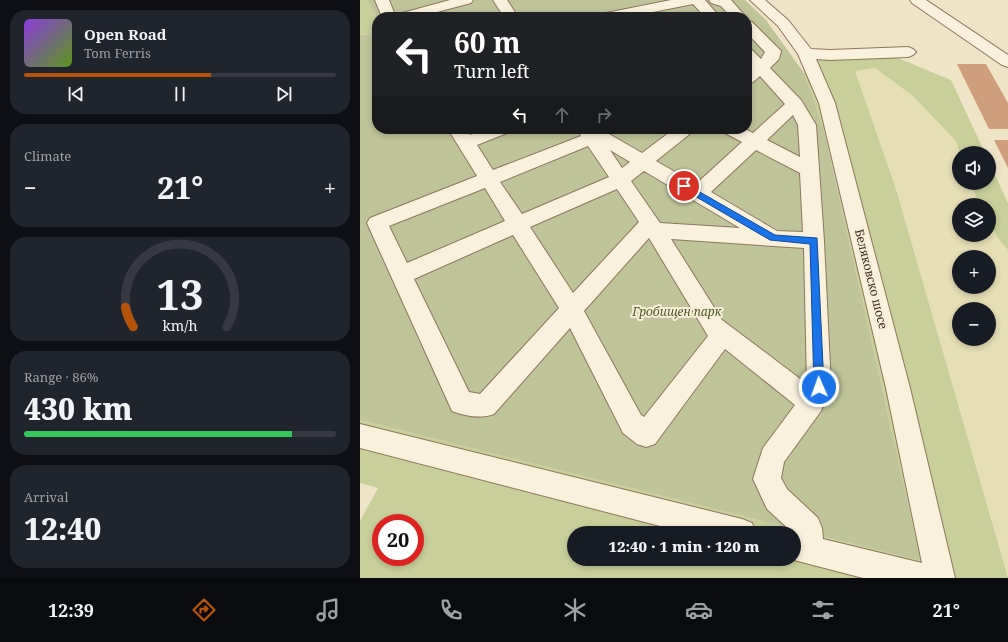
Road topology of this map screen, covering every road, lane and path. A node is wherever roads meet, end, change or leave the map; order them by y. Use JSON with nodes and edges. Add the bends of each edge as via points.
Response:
{"nodes":[{"id":1,"x":382,"y":0,"type":"edge"},
{"id":2,"x":466,"y":0,"type":"edge"},
{"id":3,"x":500,"y":0,"type":"edge"},
{"id":4,"x":693,"y":0,"type":"edge"},
{"id":5,"x":917,"y":0,"type":"edge"},
{"id":6,"x":764,"y":6,"type":"edge"},
{"id":7,"x":705,"y":9,"type":"edge"},
{"id":8,"x":387,"y":12,"type":"edge"},
{"id":9,"x":420,"y":12,"type":"edge"},
{"id":10,"x":508,"y":12,"type":"edge"},
{"id":11,"x":624,"y":12,"type":"edge"},
{"id":12,"x":735,"y":12,"type":"edge"},
{"id":13,"x":752,"y":15,"type":"edge"},
{"id":14,"x":752,"y":30,"type":"edge"},
{"id":15,"x":908,"y":52,"type":"dead end"},
{"id":16,"x":806,"y":53,"type":"junction"},
{"id":17,"x":1008,"y":62,"type":"edge"},
{"id":18,"x":752,"y":69,"type":"edge"},
{"id":19,"x":752,"y":71,"type":"edge"},
{"id":20,"x":789,"y":98,"type":"junction"},
{"id":21,"x":472,"y":134,"type":"edge"},
{"id":22,"x":589,"y":134,"type":"edge"},
{"id":23,"x":595,"y":134,"type":"edge"},
{"id":24,"x":597,"y":134,"type":"edge"},
{"id":25,"x":679,"y":134,"type":"edge"},
{"id":26,"x":741,"y":134,"type":"edge"},
{"id":27,"x":461,"y":136,"type":"edge"},
{"id":28,"x":755,"y":141,"type":"junction"},
{"id":29,"x":644,"y":162,"type":"junction"},
{"id":30,"x":810,"y":170,"type":"junction"},
{"id":31,"x":488,"y":179,"type":"junction"},
{"id":32,"x":620,"y":180,"type":"junction"},
{"id":33,"x":698,"y":193,"type":"junction"},
{"id":34,"x":517,"y":224,"type":"junction"},
{"id":35,"x":652,"y":226,"type":"junction"},
{"id":36,"x":773,"y":238,"type":"junction"},
{"id":37,"x":814,"y":241,"type":"junction"},
{"id":38,"x":401,"y":275,"type":"junction"},
{"id":39,"x":572,"y":310,"type":"junction"},
{"id":40,"x":723,"y":334,"type":"junction"},
{"id":41,"x":812,"y":403,"type":"junction"},
{"id":42,"x":360,"y":436,"type":"edge"},
{"id":43,"x":714,"y":526,"type":"edge"},
{"id":44,"x":802,"y":548,"type":"edge"},
{"id":45,"x":922,"y":578,"type":"edge"},
{"id":46,"x":940,"y":578,"type":"edge"}],
"edges":[{"from":1,"to":8,"type":"street"},
{"from":2,"to":9,"type":"street"},
{"from":3,"to":10,"type":"street"},
{"from":4,"to":11,"type":"street"},
{"from":5,"to":17,"type":"street"},
{"from":6,"to":13,"type":"street"},
{"from":6,"to":16,"type":"street","name":"Беляковско шосе","via":[[783,23]]},
{"from":7,"to":12,"type":"street","via":[[726,3]]},
{"from":14,"to":18,"type":"street","via":[[773,51],[771,59]]},
{"from":15,"to":16,"type":"street"},
{"from":16,"to":46,"type":"street","name":"Беляковско шосе","via":[[827,104],[898,388]]},
{"from":19,"to":20,"type":"street"},
{"from":20,"to":28,"type":"street"},
{"from":20,"to":30,"type":"street","via":[[807,124]]},
{"from":21,"to":27,"type":"street"},
{"from":22,"to":31,"type":"street"},
{"from":23,"to":32,"type":"street"},
{"from":24,"to":29,"type":"street"},
{"from":25,"to":29,"type":"street"},
{"from":26,"to":28,"type":"street"},
{"from":27,"to":31,"type":"street"},
{"from":28,"to":30,"type":"street"},
{"from":28,"to":33,"type":"street"},
{"from":29,"to":32,"type":"street"},
{"from":29,"to":33,"type":"street"},
{"from":30,"to":37,"type":"street"},
{"from":31,"to":34,"type":"street"},
{"from":31,"to":38,"type":"street","via":[[376,223]]},
{"from":32,"to":34,"type":"street"},
{"from":32,"to":35,"type":"street"},
{"from":33,"to":36,"type":"street"},
{"from":34,"to":38,"type":"street"},
{"from":34,"to":39,"type":"street"},
{"from":35,"to":36,"type":"street"},
{"from":35,"to":39,"type":"street"},
{"from":35,"to":40,"type":"street","via":[[714,327]]},
{"from":36,"to":37,"type":"street"},
{"from":37,"to":41,"type":"street","via":[[819,387]]},
{"from":38,"to":39,"type":"street","via":[[461,403],[485,406]]},
{"from":39,"to":40,"type":"street","via":[[632,424],[646,435]]},
{"from":40,"to":41,"type":"street"},
{"from":41,"to":44,"type":"street","via":[[772,457],[767,479],[777,499],[808,528]]},
{"from":42,"to":43,"type":"street"},
{"from":44,"to":45,"type":"street"}]}
